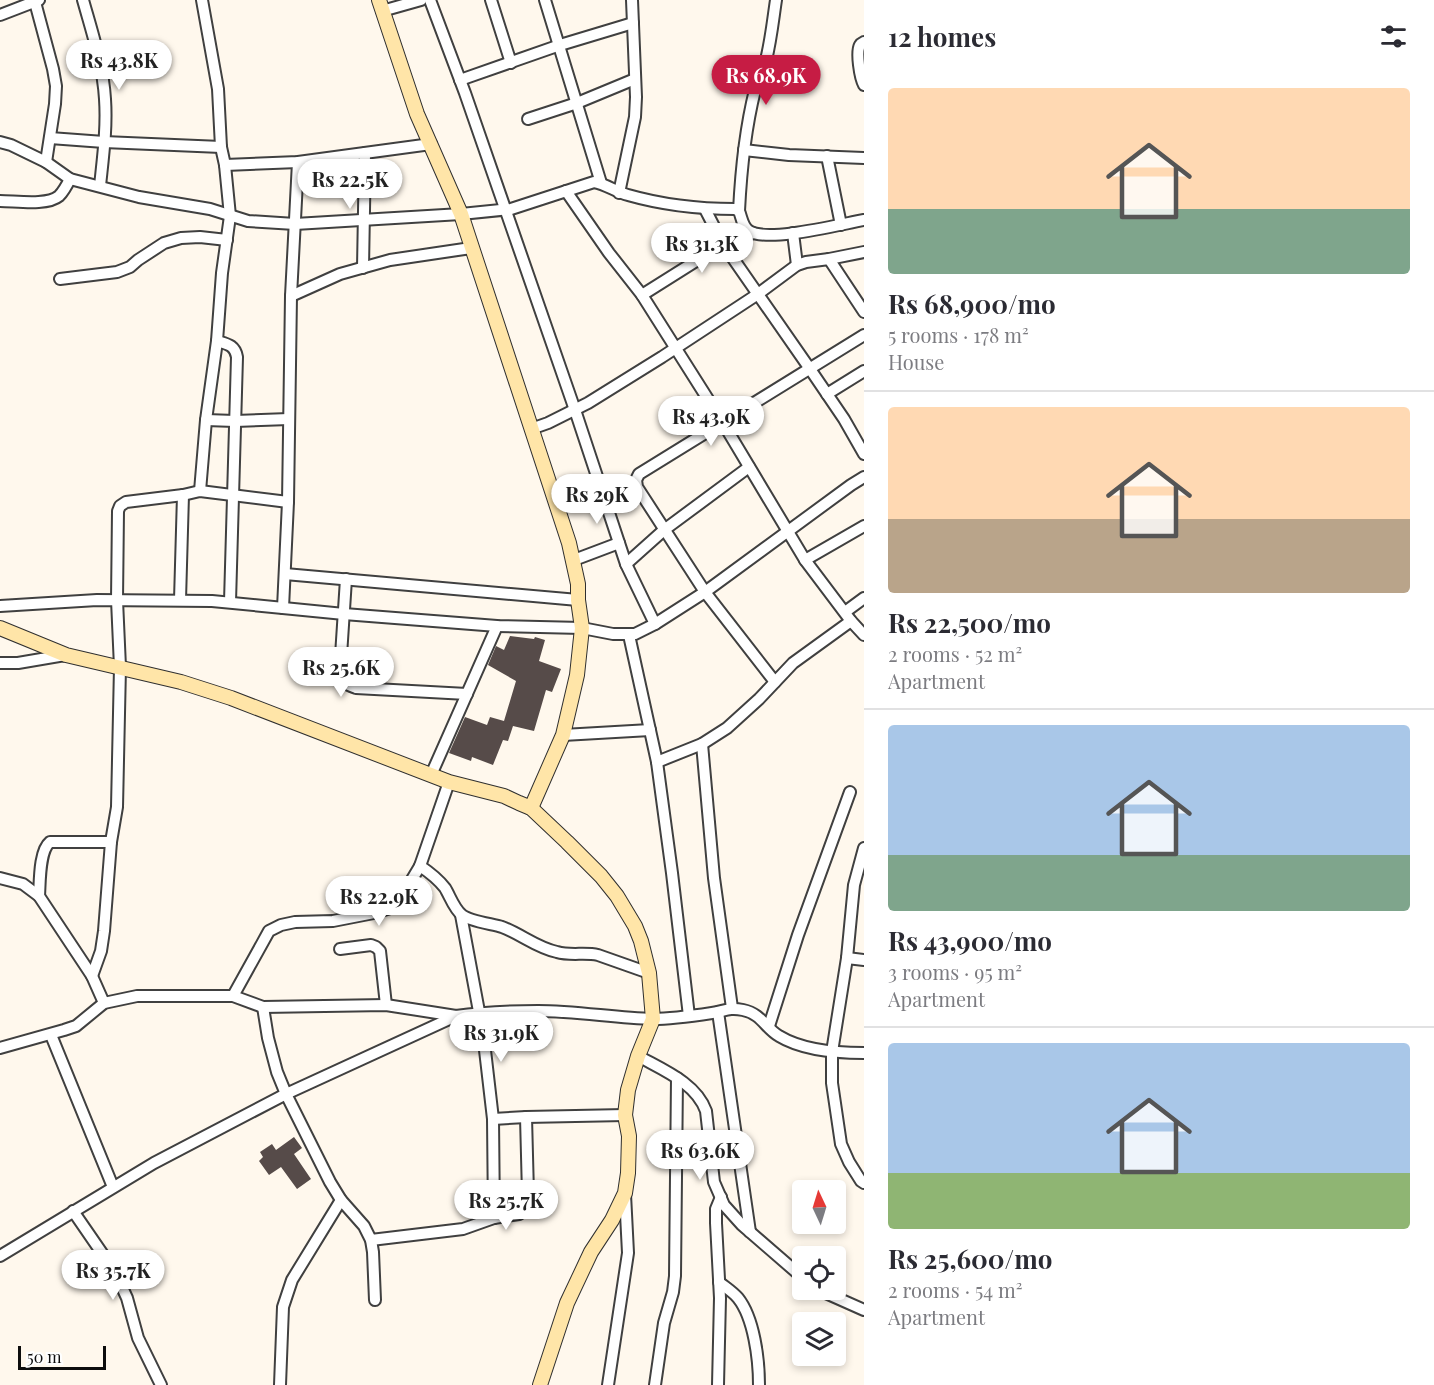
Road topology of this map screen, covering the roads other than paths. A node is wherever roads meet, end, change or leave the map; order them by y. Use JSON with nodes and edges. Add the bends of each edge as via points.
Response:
{"nodes":[{"id":1,"x":83,"y":0,"type":"edge"},
{"id":2,"x":202,"y":0,"type":"edge"},
{"id":3,"x":421,"y":0,"type":"edge"},
{"id":4,"x":430,"y":0,"type":"edge"},
{"id":5,"x":491,"y":0,"type":"edge"},
{"id":6,"x":545,"y":0,"type":"edge"},
{"id":7,"x":632,"y":0,"type":"edge"},
{"id":8,"x":776,"y":0,"type":"edge"},
{"id":9,"x":38,"y":1,"type":"edge"},
{"id":10,"x":381,"y":5,"type":"edge"},
{"id":11,"x":0,"y":15,"type":"edge"},
{"id":12,"x":633,"y":23,"type":"junction"},
{"id":13,"x":864,"y":42,"type":"edge"},
{"id":14,"x":560,"y":45,"type":"junction"},
{"id":15,"x":511,"y":63,"type":"junction"},
{"id":16,"x":635,"y":79,"type":"junction"},
{"id":17,"x":460,"y":80,"type":"junction"},
{"id":18,"x":864,"y":85,"type":"edge"},
{"id":19,"x":577,"y":103,"type":"junction"},
{"id":20,"x":528,"y":119,"type":"dead end"},
{"id":21,"x":50,"y":138,"type":"junction"},
{"id":22,"x":0,"y":142,"type":"edge"},
{"id":23,"x":104,"y":142,"type":"junction"},
{"id":24,"x":431,"y":144,"type":"junction"},
{"id":25,"x":221,"y":147,"type":"junction"},
{"id":26,"x":744,"y":150,"type":"junction"},
{"id":27,"x":365,"y":153,"type":"junction"},
{"id":28,"x":828,"y":156,"type":"junction"},
{"id":29,"x":864,"y":158,"type":"edge"},
{"id":30,"x":46,"y":162,"type":"junction"},
{"id":31,"x":298,"y":162,"type":"junction"},
{"id":32,"x":225,"y":165,"type":"junction"},
{"id":33,"x":70,"y":179,"type":"junction"},
{"id":34,"x":601,"y":183,"type":"junction"},
{"id":35,"x":100,"y":186,"type":"junction"},
{"id":36,"x":566,"y":191,"type":"junction"},
{"id":37,"x":619,"y":193,"type":"junction"},
{"id":38,"x":0,"y":201,"type":"edge"},
{"id":39,"x":705,"y":209,"type":"junction"},
{"id":40,"x":504,"y":210,"type":"junction"},
{"id":41,"x":739,"y":211,"type":"junction"},
{"id":42,"x":460,"y":214,"type":"junction"},
{"id":43,"x":230,"y":216,"type":"junction"},
{"id":44,"x":364,"y":220,"type":"junction"},
{"id":45,"x":864,"y":220,"type":"edge"},
{"id":46,"x":295,"y":224,"type":"junction"},
{"id":47,"x":841,"y":225,"type":"junction"},
{"id":48,"x":753,"y":233,"type":"junction"},
{"id":49,"x":793,"y":233,"type":"junction"},
{"id":50,"x":227,"y":240,"type":"junction"},
{"id":51,"x":723,"y":244,"type":"junction"},
{"id":52,"x":471,"y":248,"type":"junction"},
{"id":53,"x":864,"y":252,"type":"edge"},
{"id":54,"x":829,"y":260,"type":"junction"},
{"id":55,"x":797,"y":265,"type":"junction"},
{"id":56,"x":363,"y":268,"type":"junction"},
{"id":57,"x":60,"y":279,"type":"dead end"},
{"id":58,"x":758,"y":294,"type":"junction"},
{"id":59,"x":642,"y":295,"type":"junction"},
{"id":60,"x":291,"y":296,"type":"junction"},
{"id":61,"x":864,"y":312,"type":"edge"},
{"id":62,"x":864,"y":335,"type":"edge"},
{"id":63,"x":217,"y":341,"type":"junction"},
{"id":64,"x":675,"y":347,"type":"junction"},
{"id":65,"x":810,"y":369,"type":"junction"},
{"id":66,"x":864,"y":371,"type":"edge"},
{"id":67,"x":827,"y":394,"type":"junction"},
{"id":68,"x":575,"y":410,"type":"junction"},
{"id":69,"x":289,"y":419,"type":"junction"},
{"id":70,"x":206,"y":420,"type":"junction"},
{"id":71,"x":235,"y":421,"type":"junction"},
{"id":72,"x":723,"y":423,"type":"junction"},
{"id":73,"x":531,"y":429,"type":"junction"},
{"id":74,"x":864,"y":454,"type":"edge"},
{"id":75,"x":749,"y":468,"type":"junction"},
{"id":76,"x":864,"y":477,"type":"edge"},
{"id":77,"x":200,"y":491,"type":"junction"},
{"id":78,"x":183,"y":495,"type":"junction"},
{"id":79,"x":232,"y":496,"type":"junction"},
{"id":80,"x":288,"y":502,"type":"junction"},
{"id":81,"x":864,"y":526,"type":"edge"},
{"id":82,"x":664,"y":530,"type":"junction"},
{"id":83,"x":787,"y":532,"type":"junction"},
{"id":84,"x":619,"y":543,"type":"junction"},
{"id":85,"x":574,"y":560,"type":"junction"},
{"id":86,"x":805,"y":560,"type":"junction"},
{"id":87,"x":626,"y":564,"type":"junction"},
{"id":88,"x":285,"y":574,"type":"junction"},
{"id":89,"x":346,"y":579,"type":"junction"},
{"id":90,"x":705,"y":592,"type":"junction"},
{"id":91,"x":864,"y":598,"type":"edge"},
{"id":92,"x":117,"y":600,"type":"junction"},
{"id":93,"x":180,"y":600,"type":"junction"},
{"id":94,"x":578,"y":600,"type":"junction"},
{"id":95,"x":230,"y":602,"type":"junction"},
{"id":96,"x":0,"y":606,"type":"edge"},
{"id":97,"x":283,"y":608,"type":"junction"},
{"id":98,"x":344,"y":614,"type":"junction"},
{"id":99,"x":848,"y":616,"type":"junction"},
{"id":100,"x":655,"y":624,"type":"junction"},
{"id":101,"x":497,"y":626,"type":"junction"},
{"id":102,"x":0,"y":628,"type":"edge"},
{"id":103,"x":582,"y":628,"type":"junction"},
{"id":104,"x":864,"y":634,"type":"edge"},
{"id":105,"x":628,"y":635,"type":"junction"},
{"id":106,"x":66,"y":655,"type":"junction"},
{"id":107,"x":0,"y":663,"type":"edge"},
{"id":108,"x":120,"y":667,"type":"junction"},
{"id":109,"x":775,"y":682,"type":"junction"},
{"id":110,"x":467,"y":694,"type":"junction"},
{"id":111,"x":650,"y":730,"type":"junction"},
{"id":112,"x":563,"y":735,"type":"junction"},
{"id":113,"x":702,"y":744,"type":"junction"},
{"id":114,"x":657,"y":762,"type":"junction"},
{"id":115,"x":431,"y":774,"type":"junction"},
{"id":116,"x":449,"y":782,"type":"junction"},
{"id":117,"x":850,"y":792,"type":"dead end"},
{"id":118,"x":531,"y":808,"type":"junction"},
{"id":119,"x":111,"y":842,"type":"junction"},
{"id":120,"x":864,"y":848,"type":"edge"},
{"id":121,"x":420,"y":866,"type":"junction"},
{"id":122,"x":0,"y":878,"type":"edge"},
{"id":123,"x":39,"y":896,"type":"junction"},
{"id":124,"x":461,"y":915,"type":"junction"},
{"id":125,"x":340,"y":949,"type":"dead end"},
{"id":126,"x":847,"y":958,"type":"junction"},
{"id":127,"x":864,"y":960,"type":"edge"},
{"id":128,"x":649,"y":973,"type":"junction"},
{"id":129,"x":92,"y":976,"type":"junction"},
{"id":130,"x":233,"y":996,"type":"junction"},
{"id":131,"x":104,"y":1003,"type":"junction"},
{"id":132,"x":386,"y":1005,"type":"junction"},
{"id":133,"x":262,"y":1007,"type":"junction"},
{"id":134,"x":732,"y":1008,"type":"junction"},
{"id":135,"x":479,"y":1012,"type":"junction"},
{"id":136,"x":718,"y":1012,"type":"junction"},
{"id":137,"x":456,"y":1016,"type":"junction"},
{"id":138,"x":689,"y":1016,"type":"junction"},
{"id":139,"x":653,"y":1019,"type":"junction"},
{"id":140,"x":769,"y":1026,"type":"junction"},
{"id":141,"x":51,"y":1035,"type":"junction"},
{"id":142,"x":0,"y":1048,"type":"edge"},
{"id":143,"x":832,"y":1052,"type":"junction"},
{"id":144,"x":864,"y":1053,"type":"edge"},
{"id":145,"x":638,"y":1056,"type":"junction"},
{"id":146,"x":677,"y":1078,"type":"junction"},
{"id":147,"x":286,"y":1094,"type":"junction"},
{"id":148,"x":625,"y":1115,"type":"junction"},
{"id":149,"x":526,"y":1117,"type":"junction"},
{"id":150,"x":493,"y":1119,"type":"junction"},
{"id":151,"x":864,"y":1183,"type":"edge"},
{"id":152,"x":113,"y":1187,"type":"junction"},
{"id":153,"x":625,"y":1193,"type":"junction"},
{"id":154,"x":721,"y":1197,"type":"junction"},
{"id":155,"x":341,"y":1200,"type":"junction"},
{"id":156,"x":73,"y":1211,"type":"junction"},
{"id":157,"x":494,"y":1218,"type":"junction"},
{"id":158,"x":750,"y":1232,"type":"junction"},
{"id":159,"x":371,"y":1240,"type":"junction"},
{"id":160,"x":0,"y":1256,"type":"edge"},
{"id":161,"x":792,"y":1268,"type":"edge"},
{"id":162,"x":719,"y":1282,"type":"junction"},
{"id":163,"x":375,"y":1300,"type":"dead end"},
{"id":164,"x":842,"y":1300,"type":"edge"},
{"id":165,"x":864,"y":1310,"type":"edge"},
{"id":166,"x":161,"y":1385,"type":"edge"},
{"id":167,"x":280,"y":1385,"type":"edge"},
{"id":168,"x":540,"y":1385,"type":"edge"},
{"id":169,"x":608,"y":1385,"type":"edge"},
{"id":170,"x":655,"y":1385,"type":"edge"},
{"id":171,"x":718,"y":1385,"type":"edge"},
{"id":172,"x":759,"y":1385,"type":"edge"}],
"edges":[{"from":1,"to":23,"type":"street","via":[[102,76],[106,106]]},
{"from":2,"to":25,"type":"street","via":[[218,89]]},
{"from":3,"to":10,"type":"street"},
{"from":4,"to":17,"type":"street"},
{"from":5,"to":15,"type":"street"},
{"from":6,"to":14,"type":"street"},
{"from":7,"to":12,"type":"street"},
{"from":8,"to":26,"type":"street"},
{"from":9,"to":11,"type":"street"},
{"from":9,"to":21,"type":"street","via":[[56,86]]},
{"from":10,"to":24,"type":"street","via":[[417,114]]},
{"from":12,"to":14,"type":"street"},
{"from":12,"to":16,"type":"street"},
{"from":13,"to":18,"type":"street","via":[[859,49]]},
{"from":14,"to":15,"type":"street"},
{"from":14,"to":19,"type":"street"},
{"from":15,"to":17,"type":"street"},
{"from":16,"to":19,"type":"street"},
{"from":16,"to":37,"type":"street","via":[[635,117]]},
{"from":17,"to":40,"type":"street"},
{"from":19,"to":20,"type":"street"},
{"from":19,"to":34,"type":"street"},
{"from":21,"to":23,"type":"street"},
{"from":21,"to":30,"type":"street"},
{"from":22,"to":30,"type":"street"},
{"from":23,"to":25,"type":"street"},
{"from":23,"to":35,"type":"street"},
{"from":24,"to":27,"type":"street"},
{"from":24,"to":42,"type":"street"},
{"from":25,"to":32,"type":"street"},
{"from":26,"to":28,"type":"street"},
{"from":26,"to":41,"type":"street"},
{"from":27,"to":31,"type":"street"},
{"from":27,"to":44,"type":"street"},
{"from":28,"to":29,"type":"street"},
{"from":28,"to":47,"type":"street"},
{"from":30,"to":33,"type":"street"},
{"from":31,"to":32,"type":"street"},
{"from":31,"to":46,"type":"street"},
{"from":32,"to":43,"type":"street"},
{"from":33,"to":35,"type":"street"},
{"from":33,"to":38,"type":"street","via":[[64,191],[49,201]]},
{"from":34,"to":36,"type":"street"},
{"from":34,"to":37,"type":"street"},
{"from":35,"to":43,"type":"street","via":[[210,208]]},
{"from":36,"to":40,"type":"street"},
{"from":36,"to":59,"type":"street"},
{"from":37,"to":39,"type":"street"},
{"from":39,"to":41,"type":"street"},
{"from":39,"to":51,"type":"street"},
{"from":40,"to":42,"type":"street"},
{"from":40,"to":68,"type":"street"},
{"from":41,"to":48,"type":"street","via":[[743,224]]},
{"from":42,"to":44,"type":"street"},
{"from":42,"to":52,"type":"street"},
{"from":43,"to":46,"type":"street"},
{"from":43,"to":50,"type":"street"},
{"from":44,"to":46,"type":"street"},
{"from":44,"to":56,"type":"street"},
{"from":45,"to":47,"type":"street"},
{"from":46,"to":60,"type":"street"},
{"from":47,"to":49,"type":"street"},
{"from":48,"to":49,"type":"street"},
{"from":48,"to":51,"type":"street"},
{"from":49,"to":55,"type":"street"},
{"from":50,"to":57,"type":"street","via":[[181,238],[164,243],[117,272]]},
{"from":50,"to":63,"type":"street"},
{"from":51,"to":58,"type":"street"},
{"from":51,"to":59,"type":"street"},
{"from":52,"to":56,"type":"street"},
{"from":52,"to":73,"type":"street"},
{"from":53,"to":54,"type":"street"},
{"from":54,"to":55,"type":"street"},
{"from":54,"to":61,"type":"street"},
{"from":55,"to":58,"type":"street"},
{"from":56,"to":60,"type":"street"},
{"from":58,"to":64,"type":"street"},
{"from":58,"to":65,"type":"street"},
{"from":59,"to":64,"type":"street"},
{"from":60,"to":69,"type":"street"},
{"from":62,"to":65,"type":"street"},
{"from":63,"to":70,"type":"street"},
{"from":63,"to":71,"type":"street","via":[[236,351]]},
{"from":64,"to":68,"type":"street"},
{"from":64,"to":72,"type":"street"},
{"from":65,"to":67,"type":"street"},
{"from":65,"to":72,"type":"street"},
{"from":66,"to":67,"type":"street"},
{"from":67,"to":74,"type":"street"},
{"from":68,"to":73,"type":"street"},
{"from":68,"to":84,"type":"street"},
{"from":69,"to":71,"type":"street"},
{"from":69,"to":80,"type":"street"},
{"from":70,"to":71,"type":"street"},
{"from":70,"to":77,"type":"street"},
{"from":71,"to":79,"type":"street"},
{"from":72,"to":75,"type":"street"},
{"from":72,"to":82,"type":"street","via":[[639,474],[637,487]]},
{"from":73,"to":85,"type":"street"},
{"from":75,"to":82,"type":"street"},
{"from":75,"to":83,"type":"street"},
{"from":76,"to":83,"type":"street"},
{"from":77,"to":78,"type":"street"},
{"from":77,"to":79,"type":"street"},
{"from":78,"to":92,"type":"street","via":[[120,506]]},
{"from":78,"to":93,"type":"street"},
{"from":79,"to":80,"type":"street"},
{"from":79,"to":95,"type":"street"},
{"from":80,"to":88,"type":"street"},
{"from":81,"to":86,"type":"street"},
{"from":82,"to":87,"type":"street"},
{"from":82,"to":90,"type":"street"},
{"from":83,"to":86,"type":"street"},
{"from":83,"to":90,"type":"street"},
{"from":84,"to":85,"type":"street"},
{"from":84,"to":87,"type":"street"},
{"from":85,"to":94,"type":"street"},
{"from":86,"to":99,"type":"street"},
{"from":87,"to":100,"type":"street"},
{"from":88,"to":89,"type":"street"},
{"from":88,"to":97,"type":"street"},
{"from":89,"to":94,"type":"street"},
{"from":89,"to":98,"type":"street"},
{"from":90,"to":100,"type":"street"},
{"from":90,"to":109,"type":"street"},
{"from":91,"to":99,"type":"street"},
{"from":92,"to":93,"type":"street"},
{"from":92,"to":96,"type":"street"},
{"from":92,"to":108,"type":"street"},
{"from":93,"to":95,"type":"street"},
{"from":94,"to":103,"type":"street"},
{"from":95,"to":97,"type":"street"},
{"from":97,"to":98,"type":"street"},
{"from":98,"to":101,"type":"street"},
{"from":98,"to":110,"type":"street","via":[[340,671],[346,685]]},
{"from":99,"to":104,"type":"street"},
{"from":99,"to":109,"type":"street"},
{"from":100,"to":105,"type":"street"},
{"from":101,"to":103,"type":"street"},
{"from":101,"to":110,"type":"street"},
{"from":102,"to":106,"type":"street"},
{"from":103,"to":105,"type":"street"},
{"from":103,"to":112,"type":"street","via":[[577,675]]},
{"from":105,"to":111,"type":"street"},
{"from":106,"to":107,"type":"street"},
{"from":106,"to":108,"type":"street"},
{"from":108,"to":115,"type":"street","via":[[231,698]]},
{"from":108,"to":119,"type":"street","via":[[117,807]]},
{"from":109,"to":113,"type":"street","via":[[727,728]]},
{"from":110,"to":115,"type":"street"},
{"from":111,"to":112,"type":"street"},
{"from":111,"to":114,"type":"street"},
{"from":112,"to":118,"type":"street"},
{"from":113,"to":114,"type":"street"},
{"from":113,"to":134,"type":"street","via":[[714,878]]},
{"from":114,"to":138,"type":"street"},
{"from":115,"to":116,"type":"street"},
{"from":116,"to":118,"type":"street","via":[[504,796]]},
{"from":116,"to":121,"type":"street"},
{"from":117,"to":140,"type":"street"},
{"from":118,"to":128,"type":"street","via":[[617,896],[635,926]]},
{"from":119,"to":123,"type":"street","via":[[50,842],[42,858]]},
{"from":119,"to":129,"type":"street","via":[[104,931]]},
{"from":120,"to":126,"type":"street","via":[[854,885]]},
{"from":121,"to":124,"type":"street","via":[[444,887]]},
{"from":121,"to":130,"type":"street","via":[[390,908],[333,921],[295,921],[269,931]]},
{"from":122,"to":123,"type":"street","via":[[22,884]]},
{"from":123,"to":129,"type":"street"},
{"from":124,"to":128,"type":"street","via":[[504,928],[556,952],[591,953]]},
{"from":124,"to":135,"type":"street"},
{"from":125,"to":132,"type":"street","via":[[371,945],[380,951]]},
{"from":126,"to":127,"type":"street"},
{"from":126,"to":143,"type":"street"},
{"from":128,"to":139,"type":"street"},
{"from":129,"to":131,"type":"street"},
{"from":130,"to":131,"type":"street","via":[[137,996]]},
{"from":130,"to":133,"type":"street"},
{"from":131,"to":141,"type":"street","via":[[76,1026]]},
{"from":132,"to":133,"type":"street"},
{"from":132,"to":137,"type":"street"},
{"from":133,"to":147,"type":"street"},
{"from":134,"to":136,"type":"street"},
{"from":134,"to":140,"type":"street","via":[[750,1011]]},
{"from":135,"to":137,"type":"street"},
{"from":135,"to":139,"type":"street","via":[[539,1011]]},
{"from":135,"to":150,"type":"street"},
{"from":136,"to":138,"type":"street"},
{"from":136,"to":158,"type":"street"},
{"from":137,"to":147,"type":"street"},
{"from":138,"to":139,"type":"street"},
{"from":139,"to":145,"type":"street"},
{"from":140,"to":143,"type":"street","via":[[789,1042]]},
{"from":141,"to":142,"type":"street"},
{"from":141,"to":152,"type":"street"},
{"from":143,"to":144,"type":"street"},
{"from":143,"to":151,"type":"street","via":[[831,1083],[841,1144]]},
{"from":145,"to":146,"type":"street"},
{"from":145,"to":148,"type":"street"},
{"from":146,"to":154,"type":"street","via":[[695,1092],[706,1111],[714,1182]]},
{"from":146,"to":170,"type":"street","via":[[675,1276]]},
{"from":147,"to":152,"type":"street"},
{"from":147,"to":155,"type":"street"},
{"from":148,"to":149,"type":"street"},
{"from":148,"to":153,"type":"street","via":[[629,1136]]},
{"from":149,"to":150,"type":"street"},
{"from":149,"to":157,"type":"street","via":[[528,1203],[519,1214]]},
{"from":150,"to":157,"type":"street"},
{"from":152,"to":156,"type":"street"},
{"from":153,"to":168,"type":"street","via":[[567,1303]]},
{"from":153,"to":169,"type":"street","via":[[627,1252]]},
{"from":154,"to":158,"type":"street"},
{"from":154,"to":162,"type":"street","via":[[716,1209]]},
{"from":155,"to":159,"type":"street"},
{"from":155,"to":167,"type":"street","via":[[287,1293]]},
{"from":156,"to":160,"type":"street"},
{"from":156,"to":166,"type":"street","via":[[115,1272],[138,1338]]},
{"from":157,"to":159,"type":"street","via":[[463,1229]]},
{"from":158,"to":161,"type":"street"},
{"from":159,"to":163,"type":"street"},
{"from":162,"to":171,"type":"street"},
{"from":162,"to":172,"type":"street","via":[[737,1297],[751,1326]]},
{"from":164,"to":165,"type":"street"}]}
